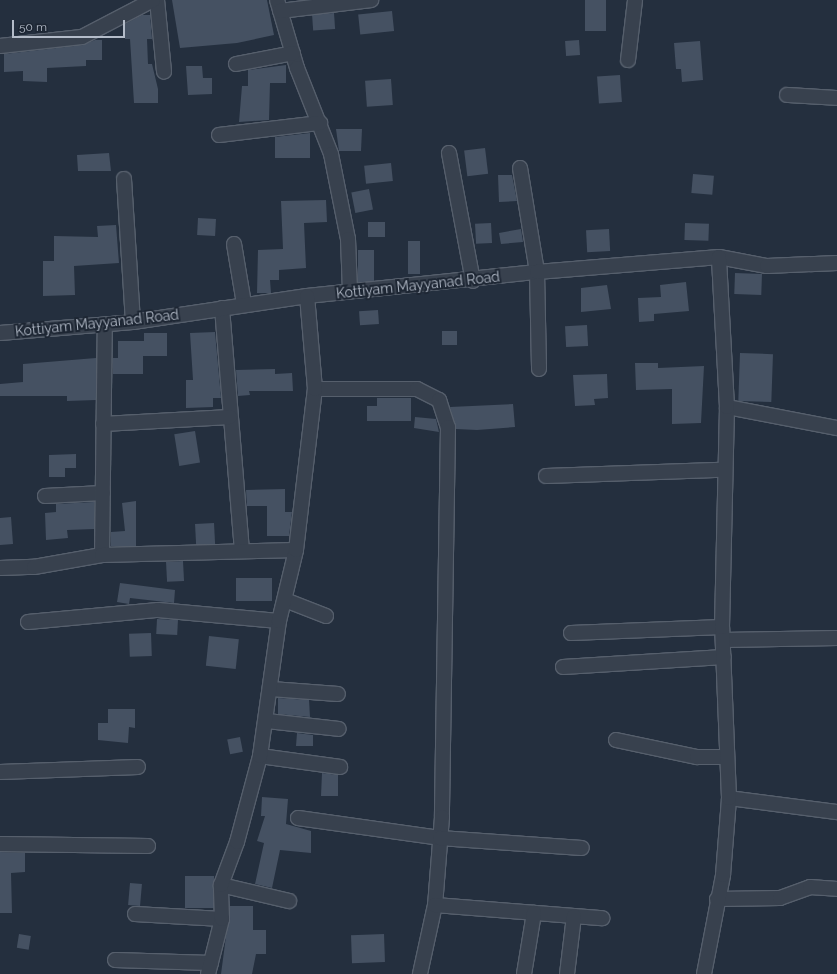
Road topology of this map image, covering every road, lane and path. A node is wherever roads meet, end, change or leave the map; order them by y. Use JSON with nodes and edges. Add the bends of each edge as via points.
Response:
{"nodes":[{"id":1,"x":153,"y":0,"type":"edge"},
{"id":2,"x":157,"y":0,"type":"edge"},
{"id":3,"x":371,"y":0,"type":"edge"},
{"id":4,"x":635,"y":0,"type":"edge"},
{"id":5,"x":278,"y":6,"type":"edge"},
{"id":6,"x":0,"y":46,"type":"edge"},
{"id":7,"x":293,"y":53,"type":"junction"},
{"id":8,"x":628,"y":60,"type":"dead end"},
{"id":9,"x":236,"y":64,"type":"dead end"},
{"id":10,"x":164,"y":72,"type":"dead end"},
{"id":11,"x":787,"y":95,"type":"dead end"},
{"id":12,"x":837,"y":98,"type":"edge"},
{"id":13,"x":320,"y":123,"type":"junction"},
{"id":14,"x":219,"y":135,"type":"dead end"},
{"id":15,"x":450,"y":153,"type":"dead end"},
{"id":16,"x":520,"y":168,"type":"dead end"},
{"id":17,"x":124,"y":178,"type":"dead end"},
{"id":18,"x":234,"y":244,"type":"dead end"},
{"id":19,"x":719,"y":257,"type":"junction"},
{"id":20,"x":837,"y":263,"type":"edge"},
{"id":21,"x":537,"y":272,"type":"junction"},
{"id":22,"x":473,"y":280,"type":"junction"},
{"id":23,"x":350,"y":291,"type":"junction"},
{"id":24,"x":307,"y":296,"type":"junction"},
{"id":25,"x":244,"y":304,"type":"junction"},
{"id":26,"x":222,"y":308,"type":"junction"},
{"id":27,"x":133,"y":322,"type":"junction"},
{"id":28,"x":105,"y":324,"type":"junction"},
{"id":29,"x":0,"y":333,"type":"edge"},
{"id":30,"x":539,"y":369,"type":"dead end"},
{"id":31,"x":315,"y":389,"type":"junction"},
{"id":32,"x":727,"y":407,"type":"junction"},
{"id":33,"x":230,"y":417,"type":"junction"},
{"id":34,"x":103,"y":424,"type":"junction"},
{"id":35,"x":837,"y":428,"type":"edge"},
{"id":36,"x":722,"y":470,"type":"junction"},
{"id":37,"x":546,"y":476,"type":"dead end"},
{"id":38,"x":103,"y":493,"type":"junction"},
{"id":39,"x":45,"y":496,"type":"dead end"},
{"id":40,"x":242,"y":550,"type":"junction"},
{"id":41,"x":296,"y":550,"type":"junction"},
{"id":42,"x":102,"y":555,"type":"junction"},
{"id":43,"x":0,"y":568,"type":"edge"},
{"id":44,"x":285,"y":600,"type":"junction"},
{"id":45,"x":326,"y":616,"type":"dead end"},
{"id":46,"x":279,"y":621,"type":"junction"},
{"id":47,"x":28,"y":622,"type":"dead end"},
{"id":48,"x":571,"y":633,"type":"dead end"},
{"id":49,"x":722,"y":633,"type":"junction"},
{"id":50,"x":837,"y":638,"type":"edge"},
{"id":51,"x":724,"y":657,"type":"junction"},
{"id":52,"x":563,"y":667,"type":"dead end"},
{"id":53,"x":271,"y":689,"type":"junction"},
{"id":54,"x":338,"y":694,"type":"dead end"},
{"id":55,"x":267,"y":721,"type":"junction"},
{"id":56,"x":339,"y":729,"type":"dead end"},
{"id":57,"x":616,"y":740,"type":"dead end"},
{"id":58,"x":260,"y":756,"type":"junction"},
{"id":59,"x":724,"y":757,"type":"junction"},
{"id":60,"x":138,"y":767,"type":"dead end"},
{"id":61,"x":340,"y":767,"type":"dead end"},
{"id":62,"x":0,"y":772,"type":"edge"},
{"id":63,"x":729,"y":798,"type":"junction"},
{"id":64,"x":837,"y":812,"type":"edge"},
{"id":65,"x":298,"y":818,"type":"dead end"},
{"id":66,"x":440,"y":838,"type":"junction"},
{"id":67,"x":0,"y":844,"type":"edge"},
{"id":68,"x":148,"y":846,"type":"dead end"},
{"id":69,"x":582,"y":848,"type":"dead end"},
{"id":70,"x":221,"y":885,"type":"junction"},
{"id":71,"x":837,"y":889,"type":"edge"},
{"id":72,"x":716,"y":899,"type":"junction"},
{"id":73,"x":289,"y":901,"type":"dead end"},
{"id":74,"x":435,"y":905,"type":"junction"},
{"id":75,"x":534,"y":913,"type":"junction"},
{"id":76,"x":135,"y":914,"type":"dead end"},
{"id":77,"x":574,"y":916,"type":"junction"},
{"id":78,"x":602,"y":918,"type":"dead end"},
{"id":79,"x":222,"y":919,"type":"junction"},
{"id":80,"x":115,"y":960,"type":"dead end"},
{"id":81,"x":209,"y":968,"type":"edge"},
{"id":82,"x":420,"y":974,"type":"edge"},
{"id":83,"x":524,"y":974,"type":"edge"},
{"id":84,"x":567,"y":974,"type":"edge"},
{"id":85,"x":704,"y":974,"type":"edge"}],
"edges":[{"from":1,"to":6,"type":"street","via":[[82,37]]},
{"from":2,"to":10,"type":"street"},
{"from":3,"to":5,"type":"street"},
{"from":4,"to":8,"type":"street"},
{"from":5,"to":7,"type":"street"},
{"from":7,"to":9,"type":"street"},
{"from":7,"to":13,"type":"street"},
{"from":11,"to":12,"type":"street"},
{"from":13,"to":14,"type":"street"},
{"from":13,"to":23,"type":"street","via":[[341,198]]},
{"from":15,"to":22,"type":"street"},
{"from":16,"to":21,"type":"street"},
{"from":17,"to":27,"type":"street"},
{"from":18,"to":25,"type":"street"},
{"from":19,"to":20,"type":"street","name":"Kottiyam Mayyanad Road","via":[[767,266]]},
{"from":19,"to":21,"type":"street","name":"Kottiyam Mayyanad Road"},
{"from":19,"to":32,"type":"street"},
{"from":21,"to":22,"type":"street","name":"Kottiyam Mayyanad Road"},
{"from":21,"to":30,"type":"street"},
{"from":22,"to":23,"type":"street","name":"Kottiyam Mayyanad Road"},
{"from":23,"to":24,"type":"street","name":"Kottiyam Mayyanad Road"},
{"from":24,"to":25,"type":"street","name":"Kottiyam Mayyanad Road"},
{"from":24,"to":31,"type":"street"},
{"from":25,"to":26,"type":"street","name":"Kottiyam Mayyanad Road"},
{"from":26,"to":27,"type":"street","name":"Kottiyam Mayyanad Road"},
{"from":26,"to":33,"type":"street"},
{"from":27,"to":28,"type":"street","name":"Kottiyam Mayyanad Road"},
{"from":28,"to":29,"type":"street","name":"Kottiyam Mayyanad Road"},
{"from":28,"to":34,"type":"street"},
{"from":31,"to":41,"type":"street"},
{"from":31,"to":66,"type":"street","via":[[417,389],[430,393],[444,409],[449,459]]},
{"from":32,"to":35,"type":"street"},
{"from":32,"to":36,"type":"street"},
{"from":33,"to":34,"type":"street"},
{"from":33,"to":40,"type":"street"},
{"from":34,"to":38,"type":"street"},
{"from":36,"to":37,"type":"street"},
{"from":36,"to":49,"type":"street"},
{"from":38,"to":39,"type":"street"},
{"from":38,"to":42,"type":"street"},
{"from":40,"to":41,"type":"street"},
{"from":40,"to":42,"type":"street"},
{"from":41,"to":44,"type":"street"},
{"from":42,"to":43,"type":"street","via":[[34,567]]},
{"from":44,"to":45,"type":"street"},
{"from":44,"to":46,"type":"street"},
{"from":46,"to":47,"type":"street","via":[[158,610]]},
{"from":46,"to":53,"type":"street"},
{"from":48,"to":49,"type":"street"},
{"from":49,"to":50,"type":"street"},
{"from":49,"to":51,"type":"street"},
{"from":51,"to":52,"type":"street"},
{"from":51,"to":59,"type":"street","via":[[728,719]]},
{"from":53,"to":54,"type":"street"},
{"from":53,"to":55,"type":"street"},
{"from":55,"to":56,"type":"street"},
{"from":55,"to":58,"type":"street"},
{"from":57,"to":59,"type":"street","via":[[697,757]]},
{"from":58,"to":61,"type":"street"},
{"from":58,"to":70,"type":"street","via":[[237,842]]},
{"from":59,"to":63,"type":"street"},
{"from":60,"to":62,"type":"street"},
{"from":63,"to":64,"type":"street"},
{"from":63,"to":72,"type":"street","via":[[723,875]]},
{"from":65,"to":66,"type":"street"},
{"from":66,"to":69,"type":"street"},
{"from":66,"to":74,"type":"street"},
{"from":67,"to":68,"type":"street"},
{"from":70,"to":73,"type":"street"},
{"from":70,"to":79,"type":"street"},
{"from":71,"to":72,"type":"street","via":[[810,887],[780,898]]},
{"from":72,"to":85,"type":"street"},
{"from":74,"to":75,"type":"street"},
{"from":74,"to":82,"type":"street"},
{"from":75,"to":77,"type":"street"},
{"from":75,"to":83,"type":"street"},
{"from":76,"to":79,"type":"street"},
{"from":77,"to":78,"type":"street"},
{"from":77,"to":84,"type":"street"},
{"from":79,"to":81,"type":"street"},
{"from":80,"to":81,"type":"street"}]}
